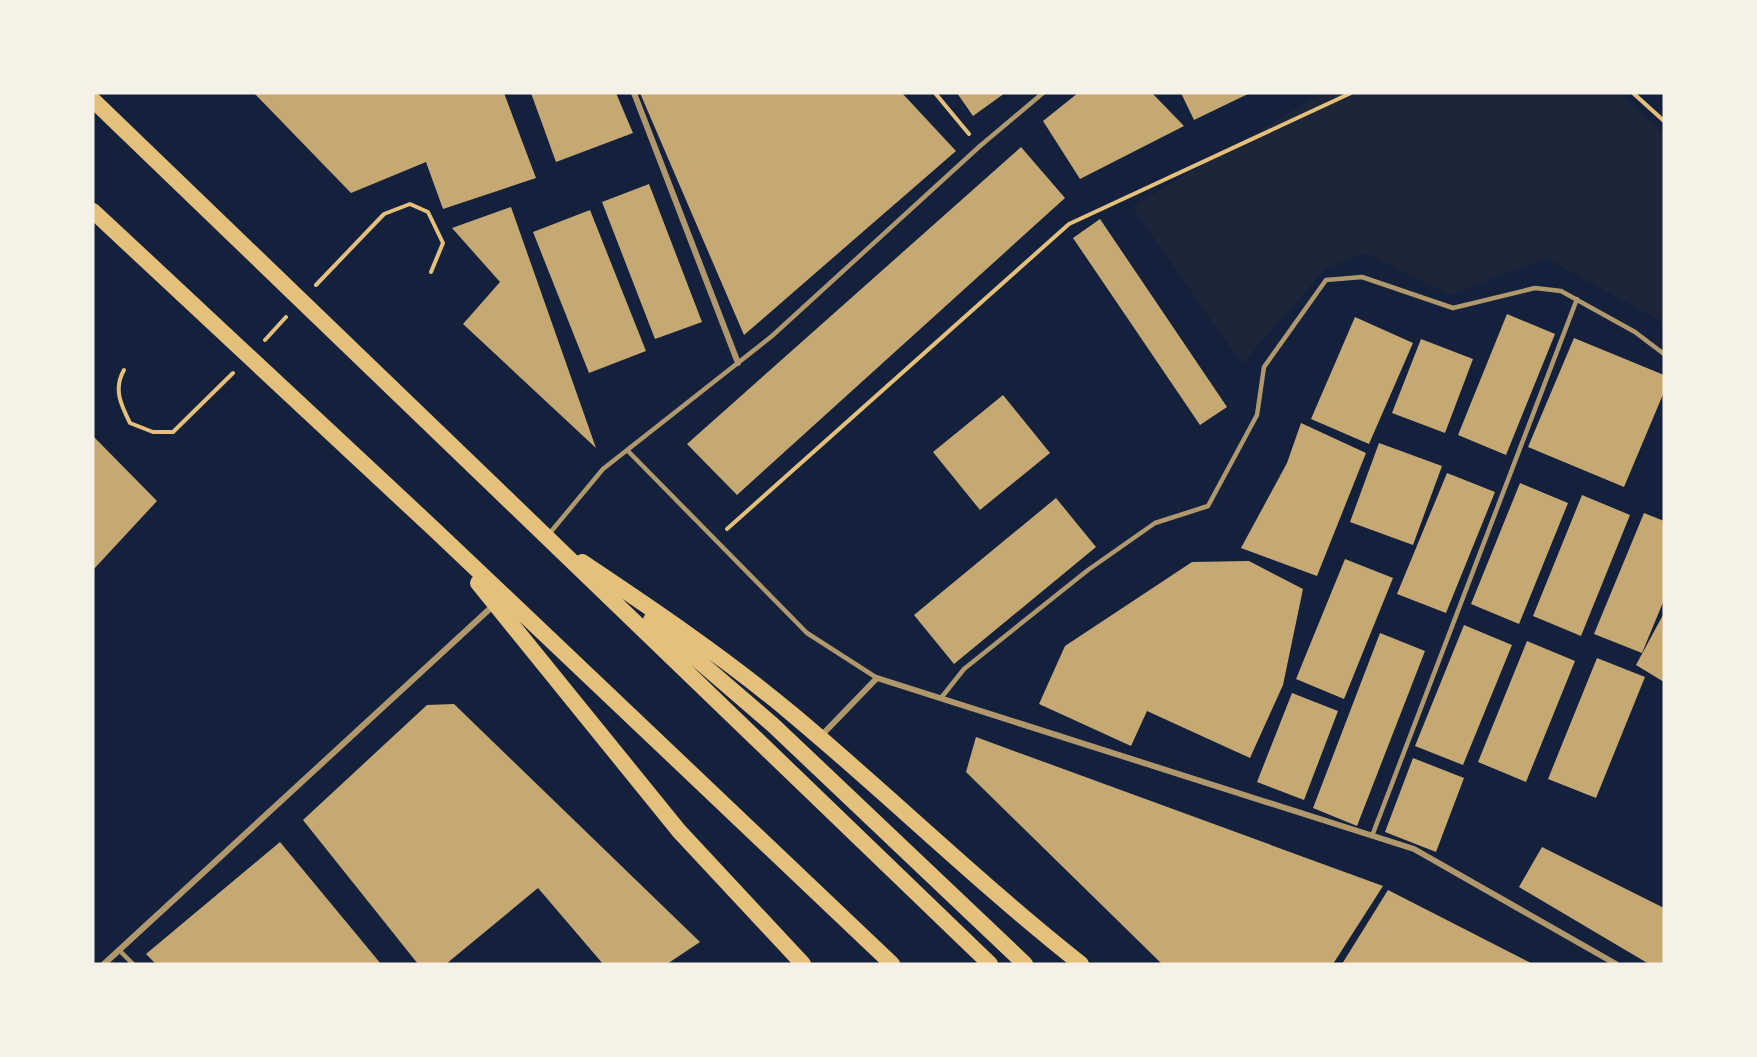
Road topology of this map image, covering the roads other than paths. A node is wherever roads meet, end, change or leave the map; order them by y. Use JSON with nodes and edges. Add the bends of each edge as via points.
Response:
{"nodes":[{"id":1,"x":634,"y":93,"type":"edge"},
{"id":2,"x":1043,"y":93,"type":"edge"},
{"id":3,"x":93,"y":100,"type":"edge"},
{"id":4,"x":93,"y":211,"type":"edge"},
{"id":5,"x":1577,"y":299,"type":"junction"},
{"id":6,"x":1664,"y":354,"type":"edge"},
{"id":7,"x":738,"y":363,"type":"junction"},
{"id":8,"x":627,"y":450,"type":"junction"},
{"id":9,"x":436,"y":531,"type":"junction"},
{"id":10,"x":546,"y":538,"type":"junction"},
{"id":11,"x":495,"y":604,"type":"junction"},
{"id":12,"x":877,"y":678,"type":"junction"},
{"id":13,"x":941,"y":698,"type":"junction"},
{"id":14,"x":819,"y":738,"type":"junction"},
{"id":15,"x":1372,"y":836,"type":"junction"},
{"id":16,"x":1027,"y":921,"type":"junction"},
{"id":17,"x":119,"y":950,"type":"junction"},
{"id":18,"x":104,"y":964,"type":"edge"},
{"id":19,"x":133,"y":964,"type":"edge"},
{"id":20,"x":803,"y":964,"type":"edge"},
{"id":21,"x":892,"y":964,"type":"edge"},
{"id":22,"x":990,"y":964,"type":"edge"},
{"id":23,"x":1025,"y":964,"type":"edge"},
{"id":24,"x":1077,"y":964,"type":"edge"},
{"id":25,"x":1081,"y":964,"type":"edge"},
{"id":26,"x":1616,"y":964,"type":"edge"}],
"edges":[{"from":1,"to":7,"type":"street"},
{"from":2,"to":7,"type":"lane"},
{"from":3,"to":10,"type":"highway"},
{"from":4,"to":9,"type":"highway"},
{"from":5,"to":6,"type":"lane","via":[[1635,332]]},
{"from":5,"to":13,"type":"lane","via":[[1561,291],[1535,288],[1453,308],[1362,277],[1326,280],[1264,367],[1257,415],[1208,506],[1155,523],[1088,570],[964,669]]},
{"from":5,"to":15,"type":"lane"},
{"from":7,"to":8,"type":"lane"},
{"from":8,"to":10,"type":"lane","via":[[603,469]]},
{"from":8,"to":12,"type":"lane","via":[[807,633]]},
{"from":9,"to":11,"type":"highway"},
{"from":9,"to":21,"type":"highway"},
{"from":10,"to":14,"type":"highway","via":[[685,631]]},
{"from":10,"to":22,"type":"highway"},
{"from":10,"to":23,"type":"highway","via":[[730,685]]},
{"from":11,"to":17,"type":"street"},
{"from":11,"to":20,"type":"highway","via":[[679,831]]},
{"from":12,"to":13,"type":"street"},
{"from":12,"to":14,"type":"street"},
{"from":13,"to":15,"type":"street"},
{"from":14,"to":16,"type":"highway"},
{"from":15,"to":26,"type":"street","via":[[1414,849]]},
{"from":16,"to":24,"type":"highway"},
{"from":16,"to":25,"type":"highway"},
{"from":17,"to":18,"type":"street"},
{"from":17,"to":19,"type":"lane"}]}
